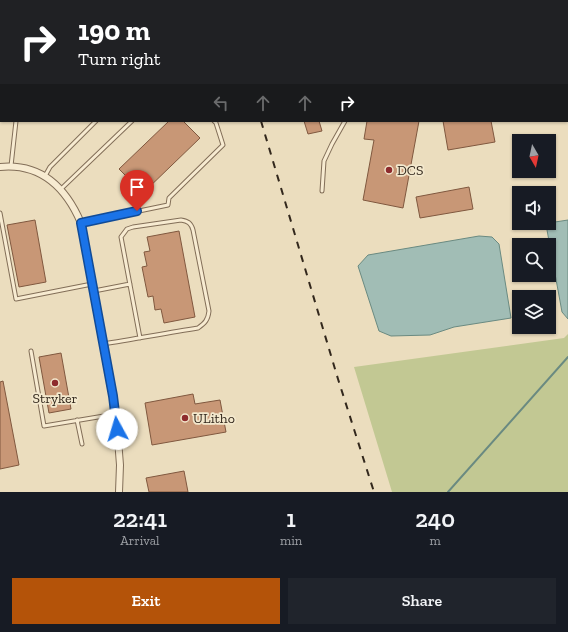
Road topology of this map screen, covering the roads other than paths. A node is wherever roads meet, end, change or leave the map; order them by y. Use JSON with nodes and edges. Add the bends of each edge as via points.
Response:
{"nodes":[{"id":1,"x":16,"y":122,"type":"edge"},
{"id":2,"x":95,"y":122,"type":"edge"},
{"id":3,"x":131,"y":122,"type":"edge"},
{"id":4,"x":215,"y":122,"type":"edge"},
{"id":5,"x":344,"y":122,"type":"edge"},
{"id":6,"x":11,"y":166,"type":"junction"},
{"id":7,"x":0,"y":167,"type":"edge"},
{"id":8,"x":45,"y":176,"type":"junction"},
{"id":9,"x":61,"y":189,"type":"junction"},
{"id":10,"x":322,"y":191,"type":"dead end"},
{"id":11,"x":0,"y":213,"type":"edge"},
{"id":12,"x":81,"y":223,"type":"junction"},
{"id":13,"x":92,"y":284,"type":"junction"},
{"id":14,"x":130,"y":284,"type":"junction"},
{"id":15,"x":94,"y":291,"type":"junction"},
{"id":16,"x":140,"y":338,"type":"junction"},
{"id":17,"x":103,"y":344,"type":"junction"},
{"id":18,"x":30,"y":350,"type":"dead end"},
{"id":19,"x":116,"y":414,"type":"junction"},
{"id":20,"x":77,"y":420,"type":"junction"},
{"id":21,"x":82,"y":444,"type":"dead end"},
{"id":22,"x":119,"y":492,"type":"edge"}],
"edges":[{"from":1,"to":6,"type":"lane"},
{"from":2,"to":8,"type":"lane","via":[[50,167]]},
{"from":3,"to":9,"type":"lane"},
{"from":4,"to":12,"type":"lane","via":[[223,145],[169,198],[168,205]]},
{"from":5,"to":10,"type":"lane","via":[[324,161]]},
{"from":6,"to":7,"type":"street"},
{"from":6,"to":8,"type":"street","via":[[24,167]]},
{"from":8,"to":9,"type":"street"},
{"from":9,"to":12,"type":"street","via":[[74,207]]},
{"from":11,"to":13,"type":"lane","via":[[16,299]]},
{"from":12,"to":13,"type":"street"},
{"from":13,"to":15,"type":"street"},
{"from":14,"to":15,"type":"lane"},
{"from":14,"to":16,"type":"lane"},
{"from":14,"to":16,"type":"lane","via":[[121,237],[127,229],[188,221],[192,225],[209,311],[208,319],[198,328]]},
{"from":15,"to":17,"type":"street"},
{"from":16,"to":17,"type":"lane"},
{"from":17,"to":19,"type":"street"},
{"from":18,"to":20,"type":"lane","via":[[44,426]]},
{"from":19,"to":20,"type":"lane"},
{"from":19,"to":22,"type":"street","via":[[120,465]]},
{"from":20,"to":21,"type":"lane"}]}
